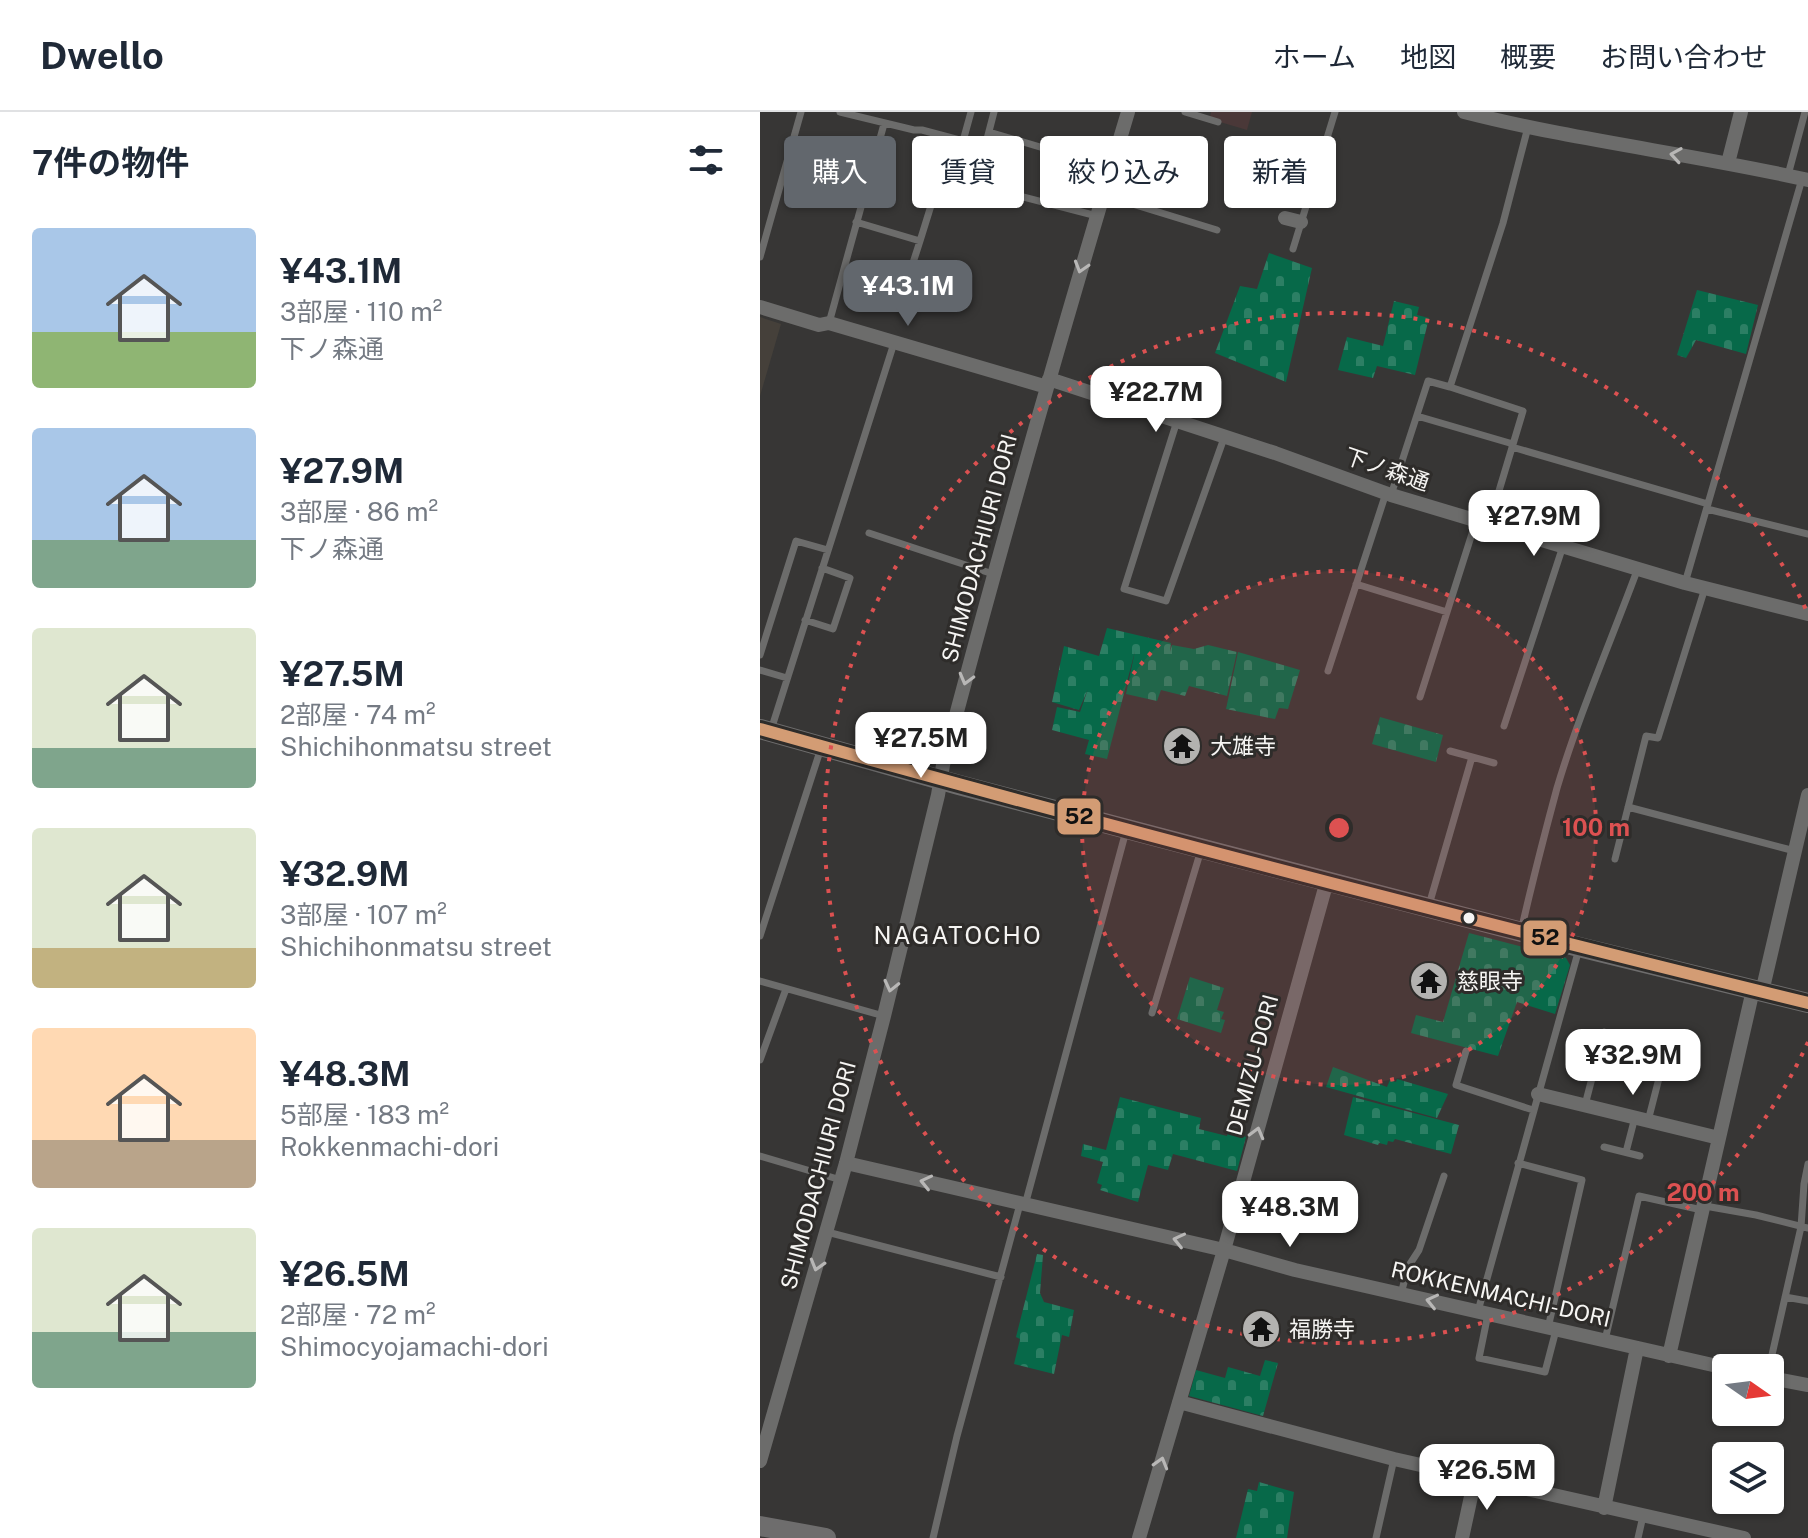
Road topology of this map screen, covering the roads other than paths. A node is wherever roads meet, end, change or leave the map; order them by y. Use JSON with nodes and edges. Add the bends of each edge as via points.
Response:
{"nodes":[{"id":1,"x":801,"y":112,"type":"edge"},
{"id":2,"x":840,"y":112,"type":"edge"},
{"id":3,"x":971,"y":112,"type":"edge"},
{"id":4,"x":994,"y":112,"type":"edge"},
{"id":5,"x":1128,"y":112,"type":"edge"},
{"id":6,"x":1185,"y":112,"type":"edge"},
{"id":7,"x":1335,"y":112,"type":"edge"},
{"id":8,"x":1464,"y":112,"type":"edge"},
{"id":9,"x":1741,"y":112,"type":"edge"},
{"id":10,"x":1805,"y":112,"type":"edge"},
{"id":11,"x":1207,"y":115,"type":"edge"},
{"id":12,"x":1522,"y":121,"type":"edge"},
{"id":13,"x":1218,"y":122,"type":"dead end"},
{"id":14,"x":884,"y":124,"type":"junction"},
{"id":15,"x":944,"y":136,"type":"edge"},
{"id":16,"x":964,"y":136,"type":"edge"},
{"id":17,"x":1121,"y":136,"type":"edge"},
{"id":18,"x":1040,"y":150,"type":"edge"},
{"id":19,"x":1728,"y":163,"type":"junction"},
{"id":20,"x":1799,"y":178,"type":"edge"},
{"id":21,"x":1024,"y":197,"type":"edge"},
{"id":22,"x":930,"y":208,"type":"edge"},
{"id":23,"x":1099,"y":208,"type":"edge"},
{"id":24,"x":1145,"y":208,"type":"edge"},
{"id":25,"x":1097,"y":216,"type":"junction"},
{"id":26,"x":1285,"y":218,"type":"dead end"},
{"id":27,"x":856,"y":222,"type":"junction"},
{"id":28,"x":1301,"y":222,"type":"junction"},
{"id":29,"x":1217,"y":230,"type":"dead end"},
{"id":30,"x":920,"y":241,"type":"junction"},
{"id":31,"x":1293,"y":249,"type":"dead end"},
{"id":32,"x":760,"y":257,"type":"edge"},
{"id":33,"x":901,"y":300,"type":"dead end"},
{"id":34,"x":760,"y":307,"type":"edge"},
{"id":35,"x":829,"y":323,"type":"junction"},
{"id":36,"x":894,"y":343,"type":"junction"},
{"id":37,"x":1048,"y":383,"type":"junction"},
{"id":38,"x":1450,"y":387,"type":"junction"},
{"id":39,"x":1417,"y":416,"type":"junction"},
{"id":40,"x":1177,"y":421,"type":"junction"},
{"id":41,"x":1224,"y":436,"type":"junction"},
{"id":42,"x":1513,"y":446,"type":"junction"},
{"id":43,"x":1388,"y":494,"type":"junction"},
{"id":44,"x":1708,"y":506,"type":"junction"},
{"id":45,"x":1483,"y":522,"type":"junction"},
{"id":46,"x":1808,"y":525,"type":"edge"},
{"id":47,"x":869,"y":533,"type":"dead end"},
{"id":48,"x":1807,"y":534,"type":"edge"},
{"id":49,"x":1563,"y":546,"type":"junction"},
{"id":50,"x":828,"y":550,"type":"junction"},
{"id":51,"x":822,"y":568,"type":"junction"},
{"id":52,"x":1638,"y":568,"type":"junction"},
{"id":53,"x":993,"y":574,"type":"junction"},
{"id":54,"x":1685,"y":583,"type":"junction"},
{"id":55,"x":1356,"y":584,"type":"junction"},
{"id":56,"x":1705,"y":588,"type":"junction"},
{"id":57,"x":1447,"y":612,"type":"junction"},
{"id":58,"x":1808,"y":614,"type":"edge"},
{"id":59,"x":805,"y":620,"type":"junction"},
{"id":60,"x":760,"y":655,"type":"edge"},
{"id":61,"x":760,"y":670,"type":"edge"},
{"id":62,"x":1328,"y":671,"type":"dead end"},
{"id":63,"x":787,"y":678,"type":"junction"},
{"id":64,"x":1420,"y":697,"type":"dead end"},
{"id":65,"x":1504,"y":726,"type":"dead end"},
{"id":66,"x":765,"y":730,"type":"edge"},
{"id":67,"x":822,"y":746,"type":"junction"},
{"id":68,"x":1450,"y":751,"type":"dead end"},
{"id":69,"x":1472,"y":757,"type":"junction"},
{"id":70,"x":1494,"y":763,"type":"dead end"},
{"id":71,"x":940,"y":779,"type":"junction"},
{"id":72,"x":1808,"y":795,"type":"edge"},
{"id":73,"x":1628,"y":807,"type":"junction"},
{"id":74,"x":1804,"y":827,"type":"edge"},
{"id":75,"x":1127,"y":829,"type":"junction"},
{"id":76,"x":1201,"y":848,"type":"junction"},
{"id":77,"x":1795,"y":851,"type":"junction"},
{"id":78,"x":1615,"y":859,"type":"dead end"},
{"id":79,"x":1327,"y":881,"type":"junction"},
{"id":80,"x":1428,"y":907,"type":"junction"},
{"id":81,"x":1521,"y":932,"type":"junction"},
{"id":82,"x":760,"y":936,"type":"edge"},
{"id":83,"x":1579,"y":947,"type":"junction"},
{"id":84,"x":760,"y":981,"type":"edge"},
{"id":85,"x":786,"y":989,"type":"junction"},
{"id":86,"x":1757,"y":991,"type":"junction"},
{"id":87,"x":1808,"y":1003,"type":"edge"},
{"id":88,"x":1152,"y":1013,"type":"dead end"},
{"id":89,"x":884,"y":1016,"type":"junction"},
{"id":90,"x":1604,"y":1032,"type":"dead end"},
{"id":91,"x":1667,"y":1047,"type":"dead end"},
{"id":92,"x":1466,"y":1051,"type":"dead end"},
{"id":93,"x":760,"y":1060,"type":"edge"},
{"id":94,"x":1538,"y":1094,"type":"junction"},
{"id":95,"x":1585,"y":1105,"type":"junction"},
{"id":96,"x":1533,"y":1110,"type":"junction"},
{"id":97,"x":1642,"y":1119,"type":"junction"},
{"id":98,"x":1719,"y":1138,"type":"junction"},
{"id":99,"x":1604,"y":1147,"type":"dead end"},
{"id":100,"x":1626,"y":1152,"type":"junction"},
{"id":101,"x":760,"y":1156,"type":"edge"},
{"id":102,"x":1640,"y":1156,"type":"dead end"},
{"id":103,"x":846,"y":1163,"type":"junction"},
{"id":104,"x":1518,"y":1163,"type":"junction"},
{"id":105,"x":1808,"y":1164,"type":"edge"},
{"id":106,"x":1444,"y":1176,"type":"dead end"},
{"id":107,"x":841,"y":1180,"type":"junction"},
{"id":108,"x":1023,"y":1204,"type":"junction"},
{"id":109,"x":1703,"y":1208,"type":"junction"},
{"id":110,"x":1805,"y":1228,"type":"edge"},
{"id":111,"x":827,"y":1232,"type":"junction"},
{"id":112,"x":1224,"y":1250,"type":"junction"},
{"id":113,"x":1001,"y":1277,"type":"junction"},
{"id":114,"x":1400,"y":1294,"type":"junction"},
{"id":115,"x":1785,"y":1297,"type":"junction"},
{"id":116,"x":1808,"y":1301,"type":"edge"},
{"id":117,"x":1483,"y":1313,"type":"junction"},
{"id":118,"x":1552,"y":1329,"type":"junction"},
{"id":119,"x":1605,"y":1340,"type":"junction"},
{"id":120,"x":1637,"y":1348,"type":"junction"},
{"id":121,"x":1772,"y":1354,"type":"edge"},
{"id":122,"x":1669,"y":1356,"type":"junction"},
{"id":123,"x":1712,"y":1365,"type":"edge"},
{"id":124,"x":1784,"y":1381,"type":"edge"},
{"id":125,"x":1808,"y":1385,"type":"edge"},
{"id":126,"x":1179,"y":1402,"type":"junction"},
{"id":127,"x":1394,"y":1459,"type":"junction"},
{"id":128,"x":760,"y":1461,"type":"edge"},
{"id":129,"x":1475,"y":1478,"type":"junction"},
{"id":130,"x":1604,"y":1508,"type":"junction"},
{"id":131,"x":1643,"y":1516,"type":"junction"},
{"id":132,"x":760,"y":1526,"type":"edge"},
{"id":133,"x":826,"y":1538,"type":"edge"},
{"id":134,"x":933,"y":1538,"type":"edge"},
{"id":135,"x":1139,"y":1538,"type":"edge"},
{"id":136,"x":1376,"y":1538,"type":"edge"},
{"id":137,"x":1462,"y":1538,"type":"edge"},
{"id":138,"x":1638,"y":1538,"type":"edge"},
{"id":139,"x":1742,"y":1538,"type":"edge"}],
"edges":[{"from":1,"to":32,"type":"lane"},
{"from":2,"to":14,"type":"lane"},
{"from":3,"to":16,"type":"lane"},
{"from":4,"to":18,"type":"lane","via":[[988,136]]},
{"from":5,"to":17,"type":"street","name":"SHIMODACHIURI DORI"},
{"from":6,"to":11,"type":"lane"},
{"from":7,"to":28,"type":"lane"},
{"from":8,"to":12,"type":"street"},
{"from":9,"to":19,"type":"street"},
{"from":10,"to":20,"type":"lane"},
{"from":11,"to":13,"type":"lane"},
{"from":19,"to":12,"type":"street","one_way":true,"via":[[1597,141]]},
{"from":12,"to":38,"type":"lane","via":[[1503,223]]},
{"from":14,"to":15,"type":"lane"},
{"from":14,"to":27,"type":"lane"},
{"from":19,"to":20,"type":"street"},
{"from":20,"to":44,"type":"lane"},
{"from":21,"to":25,"type":"lane"},
{"from":22,"to":30,"type":"lane"},
{"from":23,"to":25,"type":"street","name":"SHIMODACHIURI DORI"},
{"from":24,"to":29,"type":"lane"},
{"from":25,"to":37,"type":"street","name":"SHIMODACHIURI DORI","one_way":true},
{"from":26,"to":28,"type":"street"},
{"from":27,"to":30,"type":"lane"},
{"from":27,"to":35,"type":"lane"},
{"from":28,"to":31,"type":"lane"},
{"from":30,"to":33,"type":"lane"},
{"from":34,"to":35,"type":"street","name":"下ノ森通","via":[[819,325]]},
{"from":35,"to":36,"type":"street","name":"下ノ森通"},
{"from":36,"to":37,"type":"street","name":"下ノ森通"},
{"from":36,"to":50,"type":"lane"},
{"from":37,"to":40,"type":"street","name":"下ノ森通"},
{"from":37,"to":53,"type":"street","name":"SHIMODACHIURI DORI"},
{"from":38,"to":39,"type":"lane","via":[[1428,381]]},
{"from":38,"to":42,"type":"lane","via":[[1523,411]]},
{"from":39,"to":42,"type":"lane"},
{"from":39,"to":43,"type":"lane"},
{"from":40,"to":41,"type":"street","name":"下ノ森通"},
{"from":40,"to":41,"type":"lane","via":[[1124,589],[1166,601]]},
{"from":41,"to":43,"type":"street","name":"下ノ森通"},
{"from":42,"to":44,"type":"lane"},
{"from":42,"to":45,"type":"lane"},
{"from":43,"to":45,"type":"street","name":"下ノ森通"},
{"from":43,"to":55,"type":"lane"},
{"from":44,"to":48,"type":"lane"},
{"from":44,"to":54,"type":"lane"},
{"from":45,"to":49,"type":"street","name":"下ノ森通"},
{"from":45,"to":57,"type":"lane"},
{"from":46,"to":48,"type":"lane"},
{"from":47,"to":53,"type":"lane"},
{"from":49,"to":52,"type":"street","name":"下ノ森通"},
{"from":49,"to":65,"type":"lane"},
{"from":50,"to":51,"type":"lane"},
{"from":50,"to":60,"type":"lane","via":[[796,541]]},
{"from":51,"to":59,"type":"lane"},
{"from":51,"to":59,"type":"lane","via":[[850,578],[833,629]]},
{"from":52,"to":54,"type":"street","name":"下ノ森通"},
{"from":52,"to":81,"type":"lane","via":[[1558,787]]},
{"from":53,"to":71,"type":"street","name":"SHIMODACHIURI DORI","one_way":true},
{"from":54,"to":56,"type":"street","name":"下ノ森通"},
{"from":55,"to":57,"type":"lane"},
{"from":55,"to":62,"type":"lane"},
{"from":56,"to":58,"type":"street","name":"下ノ森通"},
{"from":56,"to":73,"type":"lane","via":[[1658,738],[1646,736]]},
{"from":57,"to":64,"type":"lane"},
{"from":59,"to":63,"type":"lane"},
{"from":61,"to":63,"type":"lane"},
{"from":63,"to":66,"type":"lane"},
{"from":66,"to":67,"type":"street"},
{"from":67,"to":71,"type":"street"},
{"from":67,"to":82,"type":"lane"},
{"from":68,"to":69,"type":"lane"},
{"from":69,"to":70,"type":"lane"},
{"from":69,"to":80,"type":"lane"},
{"from":71,"to":75,"type":"street"},
{"from":71,"to":89,"type":"street","name":"SHIMODACHIURI DORI","one_way":true},
{"from":72,"to":74,"type":"street"},
{"from":73,"to":77,"type":"lane"},
{"from":73,"to":78,"type":"lane"},
{"from":74,"to":77,"type":"street"},
{"from":75,"to":76,"type":"street"},
{"from":75,"to":108,"type":"lane"},
{"from":76,"to":79,"type":"street"},
{"from":76,"to":88,"type":"lane"},
{"from":77,"to":86,"type":"street"},
{"from":79,"to":80,"type":"street"},
{"from":112,"to":79,"type":"street","name":"DEMIZU-DORI","one_way":true},
{"from":80,"to":81,"type":"street"},
{"from":81,"to":83,"type":"street"},
{"from":83,"to":86,"type":"street"},
{"from":83,"to":94,"type":"lane"},
{"from":84,"to":85,"type":"lane"},
{"from":85,"to":89,"type":"lane"},
{"from":85,"to":93,"type":"lane"},
{"from":86,"to":87,"type":"street"},
{"from":86,"to":98,"type":"street"},
{"from":89,"to":103,"type":"street","name":"SHIMODACHIURI DORI"},
{"from":90,"to":95,"type":"lane"},
{"from":91,"to":97,"type":"lane"},
{"from":92,"to":96,"type":"lane","via":[[1456,1085]]},
{"from":94,"to":95,"type":"street"},
{"from":94,"to":96,"type":"lane"},
{"from":95,"to":97,"type":"street"},
{"from":96,"to":104,"type":"lane"},
{"from":97,"to":98,"type":"street"},
{"from":97,"to":100,"type":"lane"},
{"from":98,"to":109,"type":"street"},
{"from":99,"to":100,"type":"lane"},
{"from":100,"to":102,"type":"lane"},
{"from":101,"to":107,"type":"lane"},
{"from":103,"to":107,"type":"street","name":"SHIMODACHIURI DORI"},
{"from":108,"to":103,"type":"street","name":"ROKKENMACHI-DORI","one_way":true},
{"from":104,"to":117,"type":"lane"},
{"from":104,"to":118,"type":"lane","via":[[1582,1180]]},
{"from":105,"to":110,"type":"lane"},
{"from":106,"to":114,"type":"lane"},
{"from":107,"to":111,"type":"street","name":"SHIMODACHIURI DORI"},
{"from":112,"to":108,"type":"street","name":"ROKKENMACHI-DORI","one_way":true},
{"from":108,"to":113,"type":"lane"},
{"from":109,"to":110,"type":"lane"},
{"from":109,"to":119,"type":"lane","via":[[1639,1196]]},
{"from":109,"to":122,"type":"street"},
{"from":110,"to":115,"type":"lane"},
{"from":111,"to":113,"type":"lane"},
{"from":111,"to":128,"type":"street","name":"SHIMODACHIURI DORI","one_way":true},
{"from":112,"to":114,"type":"street","name":"ROKKENMACHI-DORI"},
{"from":112,"to":126,"type":"street","name":"DEMIZU-DORI"},
{"from":113,"to":134,"type":"lane"},
{"from":117,"to":114,"type":"street","name":"ROKKENMACHI-DORI","one_way":true},
{"from":115,"to":116,"type":"lane"},
{"from":115,"to":121,"type":"lane"},
{"from":117,"to":118,"type":"street","name":"ROKKENMACHI-DORI"},
{"from":117,"to":118,"type":"lane","via":[[1479,1358],[1545,1372]]},
{"from":118,"to":119,"type":"street","name":"ROKKENMACHI-DORI"},
{"from":119,"to":120,"type":"street","name":"ROKKENMACHI-DORI"},
{"from":120,"to":122,"type":"street","name":"ROKKENMACHI-DORI"},
{"from":120,"to":130,"type":"street"},
{"from":122,"to":123,"type":"street","name":"ROKKENMACHI-DORI"},
{"from":124,"to":125,"type":"street"},
{"from":126,"to":127,"type":"street"},
{"from":135,"to":126,"type":"street","name":"DEMIZU-DORI","one_way":true},
{"from":127,"to":129,"type":"street"},
{"from":127,"to":136,"type":"lane"},
{"from":129,"to":130,"type":"street"},
{"from":129,"to":137,"type":"street"},
{"from":130,"to":131,"type":"street"},
{"from":131,"to":138,"type":"lane"},
{"from":131,"to":139,"type":"street"},
{"from":132,"to":133,"type":"street"}]}
